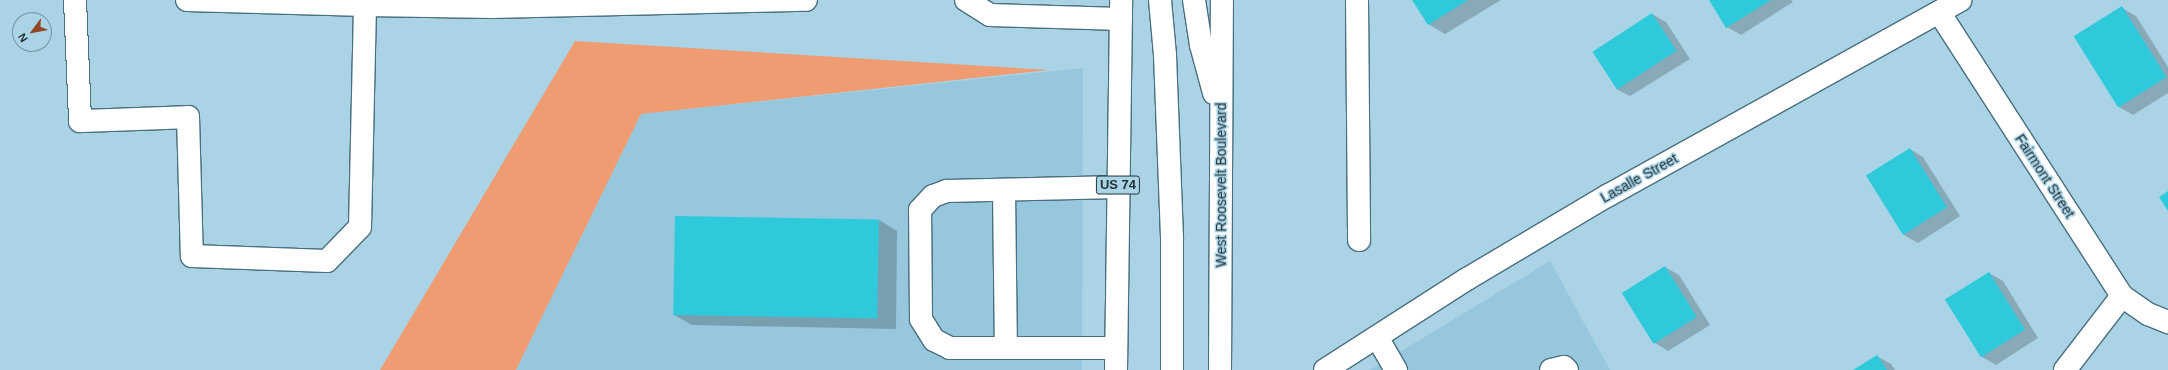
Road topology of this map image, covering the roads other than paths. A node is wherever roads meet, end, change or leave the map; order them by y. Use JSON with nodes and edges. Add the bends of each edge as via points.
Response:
{"nodes":[{"id":1,"x":75,"y":0,"type":"edge"},
{"id":2,"x":187,"y":0,"type":"edge"},
{"id":3,"x":806,"y":0,"type":"edge"},
{"id":4,"x":966,"y":0,"type":"edge"},
{"id":5,"x":1160,"y":0,"type":"edge"},
{"id":6,"x":1194,"y":0,"type":"edge"},
{"id":7,"x":1222,"y":0,"type":"edge"},
{"id":8,"x":1357,"y":0,"type":"edge"},
{"id":9,"x":1960,"y":0,"type":"edge"},
{"id":10,"x":365,"y":2,"type":"edge"},
{"id":11,"x":1121,"y":10,"type":"edge"},
{"id":12,"x":1939,"y":12,"type":"junction"},
{"id":13,"x":1222,"y":123,"type":"junction"},
{"id":14,"x":1118,"y":187,"type":"junction"},
{"id":15,"x":1004,"y":190,"type":"junction"},
{"id":16,"x":1358,"y":240,"type":"dead end"},
{"id":17,"x":2122,"y":296,"type":"junction"},
{"id":18,"x":2168,"y":322,"type":"edge"},
{"id":19,"x":1377,"y":337,"type":"junction"},
{"id":20,"x":1006,"y":348,"type":"junction"},
{"id":21,"x":1116,"y":348,"type":"junction"},
{"id":22,"x":1116,"y":370,"type":"edge"},
{"id":23,"x":1172,"y":370,"type":"edge"},
{"id":24,"x":1220,"y":370,"type":"edge"},
{"id":25,"x":1325,"y":370,"type":"edge"},
{"id":26,"x":1396,"y":370,"type":"edge"},
{"id":27,"x":1552,"y":370,"type":"edge"},
{"id":28,"x":1567,"y":370,"type":"edge"},
{"id":29,"x":2065,"y":370,"type":"edge"}],
"edges":[{"from":1,"to":10,"type":"main road","via":[[80,121],[188,116],[192,256],[327,261],[360,227]]},
{"from":2,"to":10,"type":"main road"},
{"from":3,"to":10,"type":"main road","via":[[492,7]]},
{"from":4,"to":11,"type":"main road","via":[[990,15]]},
{"from":5,"to":23,"type":"main road","via":[[1165,55],[1172,240]]},
{"from":6,"to":13,"type":"main road","via":[[1201,45]]},
{"from":7,"to":13,"type":"main road","name":"West Roosevelt Boulevard"},
{"from":8,"to":16,"type":"main road"},
{"from":9,"to":12,"type":"main road","name":"Lasalle Street"},
{"from":11,"to":14,"type":"main road","number":"US 74"},
{"from":12,"to":17,"type":"main road","name":"Fairmont Street"},
{"from":12,"to":19,"type":"main road","name":"Lasalle Street","via":[[1607,196],[1467,279]]},
{"from":13,"to":24,"type":"main road","name":"West Roosevelt Boulevard"},
{"from":14,"to":15,"type":"main road"},
{"from":14,"to":21,"type":"main road","number":"US 74"},
{"from":15,"to":20,"type":"main road"},
{"from":15,"to":20,"type":"main road","via":[[947,191],[933,196],[920,210],[921,319],[934,340],[950,348]]},
{"from":17,"to":18,"type":"main road","name":"Fairmont Street","via":[[2148,314]]},
{"from":17,"to":29,"type":"main road"},
{"from":19,"to":25,"type":"main road","name":"Lasalle Street"},
{"from":19,"to":26,"type":"main road"},
{"from":20,"to":21,"type":"main road"},
{"from":21,"to":22,"type":"main road","number":"US 74"},
{"from":27,"to":28,"type":"main road","via":[[1564,367]]}]}
